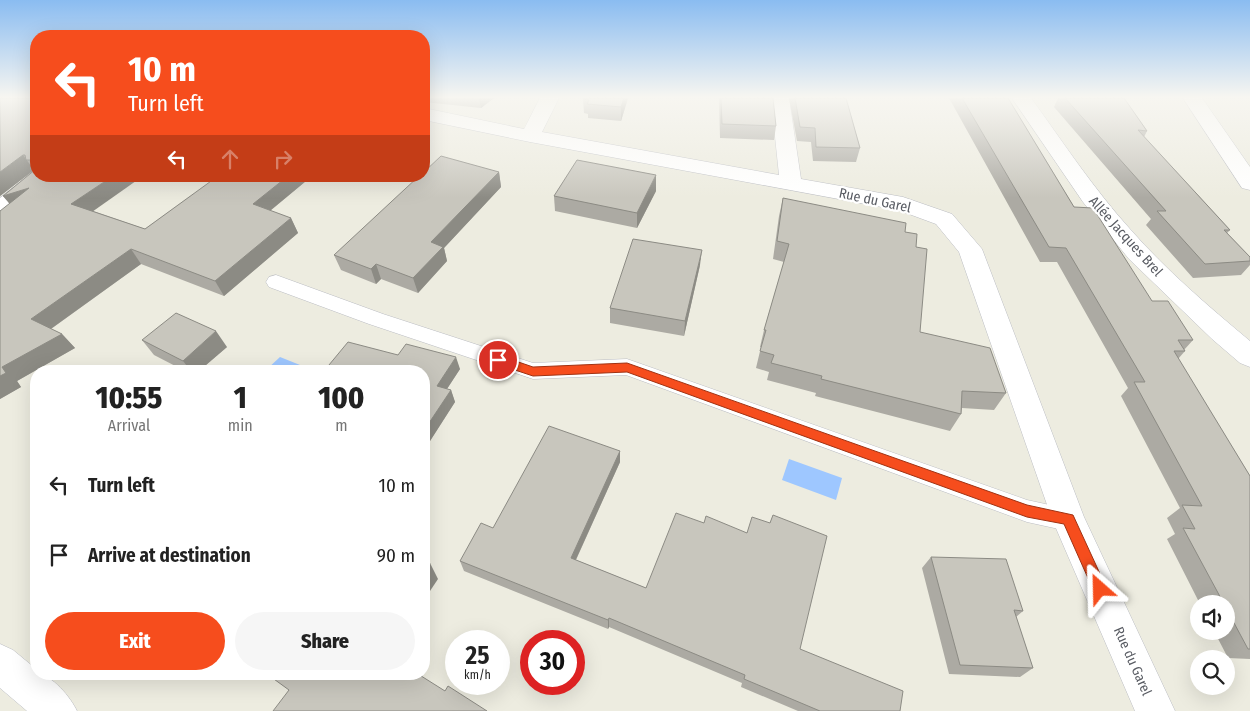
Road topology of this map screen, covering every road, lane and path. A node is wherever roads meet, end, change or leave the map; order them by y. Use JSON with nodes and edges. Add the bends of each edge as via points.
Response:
{"nodes":[{"id":1,"x":507,"y":131,"type":"edge"},
{"id":2,"x":533,"y":131,"type":"edge"},
{"id":3,"x":784,"y":131,"type":"edge"},
{"id":4,"x":1044,"y":131,"type":"edge"},
{"id":5,"x":1215,"y":131,"type":"edge"},
{"id":6,"x":530,"y":136,"type":"junction"},
{"id":7,"x":35,"y":182,"type":"edge"},
{"id":8,"x":791,"y":183,"type":"junction"},
{"id":9,"x":1250,"y":183,"type":"edge"},
{"id":10,"x":0,"y":209,"type":"edge"},
{"id":11,"x":276,"y":282,"type":"dead end"},
{"id":12,"x":1250,"y":356,"type":"edge"},
{"id":13,"x":1068,"y":519,"type":"junction"},
{"id":14,"x":0,"y":663,"type":"edge"},
{"id":15,"x":57,"y":711,"type":"edge"},
{"id":16,"x":1155,"y":711,"type":"edge"}],
"edges":[{"from":1,"to":6,"type":"street","name":"Rue du Garel"},
{"from":2,"to":6,"type":"street"},
{"from":3,"to":8,"type":"street"},
{"from":4,"to":12,"type":"street","name":"Allée Jacques Brel","via":[[1082,185],[1137,252]]},
{"from":5,"to":9,"type":"street"},
{"from":6,"to":8,"type":"street","name":"Rue du Garel"},
{"from":7,"to":10,"type":"street"},
{"from":8,"to":13,"type":"street","name":"Rue du Garel","via":[[903,204],[944,219],[970,249]]},
{"from":11,"to":13,"type":"lane","via":[[533,371],[627,368],[1027,511]]},
{"from":13,"to":16,"type":"street","name":"Rue du Garel"},
{"from":14,"to":15,"type":"street"}]}
